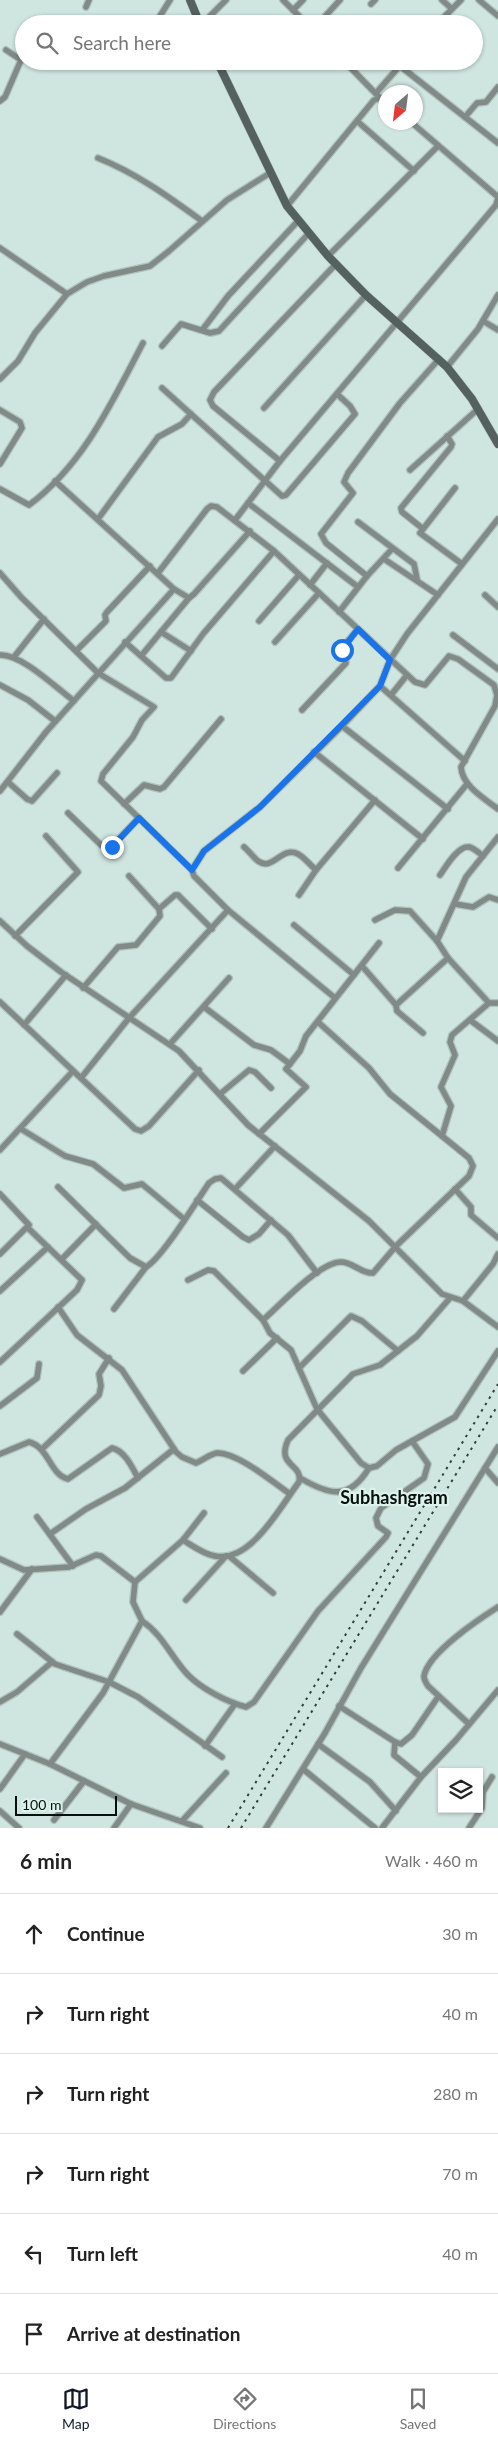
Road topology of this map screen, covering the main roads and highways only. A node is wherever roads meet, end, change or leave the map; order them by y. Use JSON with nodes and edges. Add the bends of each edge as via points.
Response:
{"nodes":[{"id":1,"x":190,"y":0,"type":"edge"},
{"id":2,"x":197,"y":15,"type":"edge"},
{"id":3,"x":221,"y":70,"type":"edge"},
{"id":4,"x":498,"y":444,"type":"edge"}],
"edges":[{"from":1,"to":2,"type":"main road"},
{"from":3,"to":4,"type":"main road","via":[[270,173],[298,221],[366,295],[447,367],[478,409]]}]}
